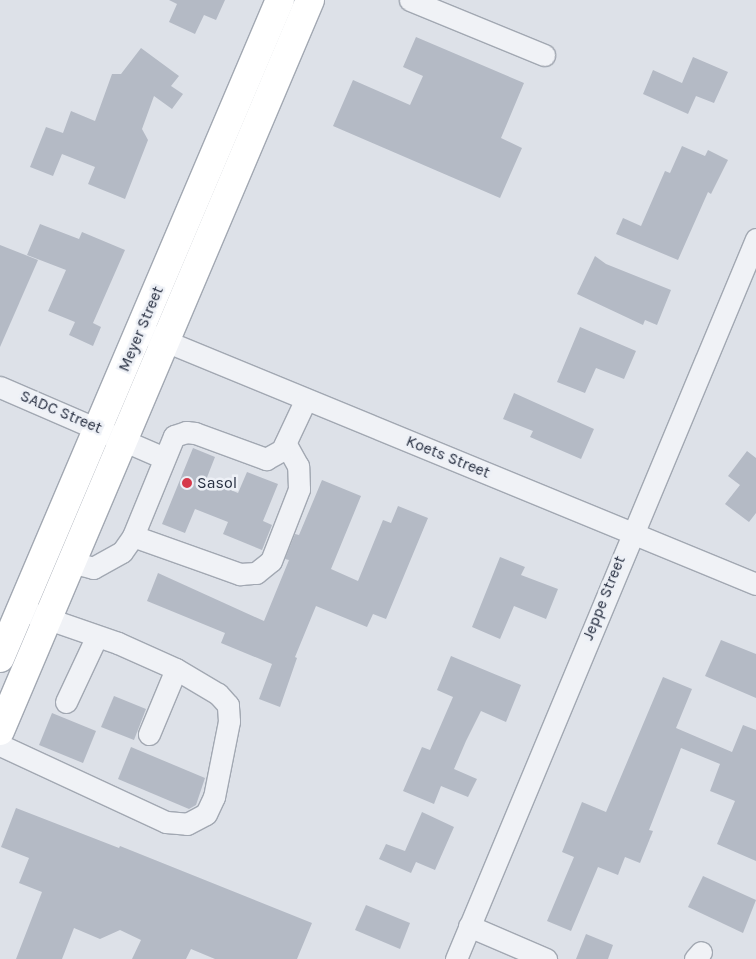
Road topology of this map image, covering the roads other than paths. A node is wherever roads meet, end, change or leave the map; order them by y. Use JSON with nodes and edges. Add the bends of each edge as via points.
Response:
{"nodes":[{"id":1,"x":280,"y":0,"type":"edge"},
{"id":2,"x":310,"y":0,"type":"edge"},
{"id":3,"x":410,"y":0,"type":"edge"},
{"id":4,"x":544,"y":55,"type":"dead end"},
{"id":5,"x":756,"y":239,"type":"edge"},
{"id":6,"x":141,"y":331,"type":"junction"},
{"id":7,"x":167,"y":342,"type":"junction"},
{"id":8,"x":0,"y":387,"type":"edge"},
{"id":9,"x":306,"y":399,"type":"junction"},
{"id":10,"x":111,"y":433,"type":"junction"},
{"id":11,"x":285,"y":443,"type":"junction"},
{"id":12,"x":164,"y":458,"type":"junction"},
{"id":13,"x":632,"y":532,"type":"junction"},
{"id":14,"x":133,"y":536,"type":"junction"},
{"id":15,"x":71,"y":562,"type":"junction"},
{"id":16,"x":756,"y":584,"type":"edge"},
{"id":17,"x":20,"y":610,"type":"junction"},
{"id":18,"x":48,"y":619,"type":"junction"},
{"id":19,"x":96,"y":638,"type":"junction"},
{"id":20,"x":0,"y":658,"type":"edge"},
{"id":21,"x":176,"y":669,"type":"junction"},
{"id":22,"x":66,"y":702,"type":"dead end"},
{"id":23,"x":0,"y":731,"type":"edge"},
{"id":24,"x":149,"y":734,"type":"dead end"},
{"id":25,"x":0,"y":745,"type":"edge"},
{"id":26,"x":469,"y":926,"type":"junction"},
{"id":27,"x":456,"y":959,"type":"edge"},
{"id":28,"x":546,"y":959,"type":"edge"}],
"edges":[{"from":1,"to":6,"type":"main road","name":"Meyer Street"},
{"from":2,"to":7,"type":"main road"},
{"from":3,"to":4,"type":"street"},
{"from":5,"to":13,"type":"street","name":"Jeppe Street"},
{"from":6,"to":7,"type":"street","name":"Koets Street"},
{"from":6,"to":10,"type":"main road","name":"Meyer Street"},
{"from":7,"to":9,"type":"street","name":"Koets Street"},
{"from":7,"to":10,"type":"main road"},
{"from":8,"to":10,"type":"street","name":"SADC Street"},
{"from":9,"to":11,"type":"street"},
{"from":9,"to":13,"type":"street","name":"Koets Street"},
{"from":10,"to":12,"type":"street","name":"SADC Street"},
{"from":10,"to":15,"type":"main road"},
{"from":10,"to":17,"type":"main road","name":"Meyer Street"},
{"from":11,"to":12,"type":"street","via":[[272,457],[258,459],[186,432],[174,436]]},
{"from":11,"to":14,"type":"street","via":[[298,466],[299,489],[271,561],[256,572],[240,574]]},
{"from":12,"to":14,"type":"street"},
{"from":13,"to":16,"type":"street","name":"Koets Street"},
{"from":13,"to":26,"type":"street","name":"Jeppe Street"},
{"from":14,"to":15,"type":"street","via":[[122,552],[100,566],[93,568]]},
{"from":15,"to":18,"type":"main road"},
{"from":17,"to":18,"type":"street"},
{"from":17,"to":20,"type":"main road","name":"Meyer Street"},
{"from":18,"to":19,"type":"street"},
{"from":18,"to":23,"type":"main road"},
{"from":19,"to":21,"type":"street","via":[[139,651]]},
{"from":19,"to":22,"type":"street"},
{"from":21,"to":24,"type":"street"},
{"from":21,"to":25,"type":"street","via":[[218,694],[228,706],[230,715],[216,789],[206,814],[198,821],[187,824],[166,822]]},
{"from":26,"to":27,"type":"street","name":"Jeppe Street"},
{"from":26,"to":28,"type":"street"}]}
